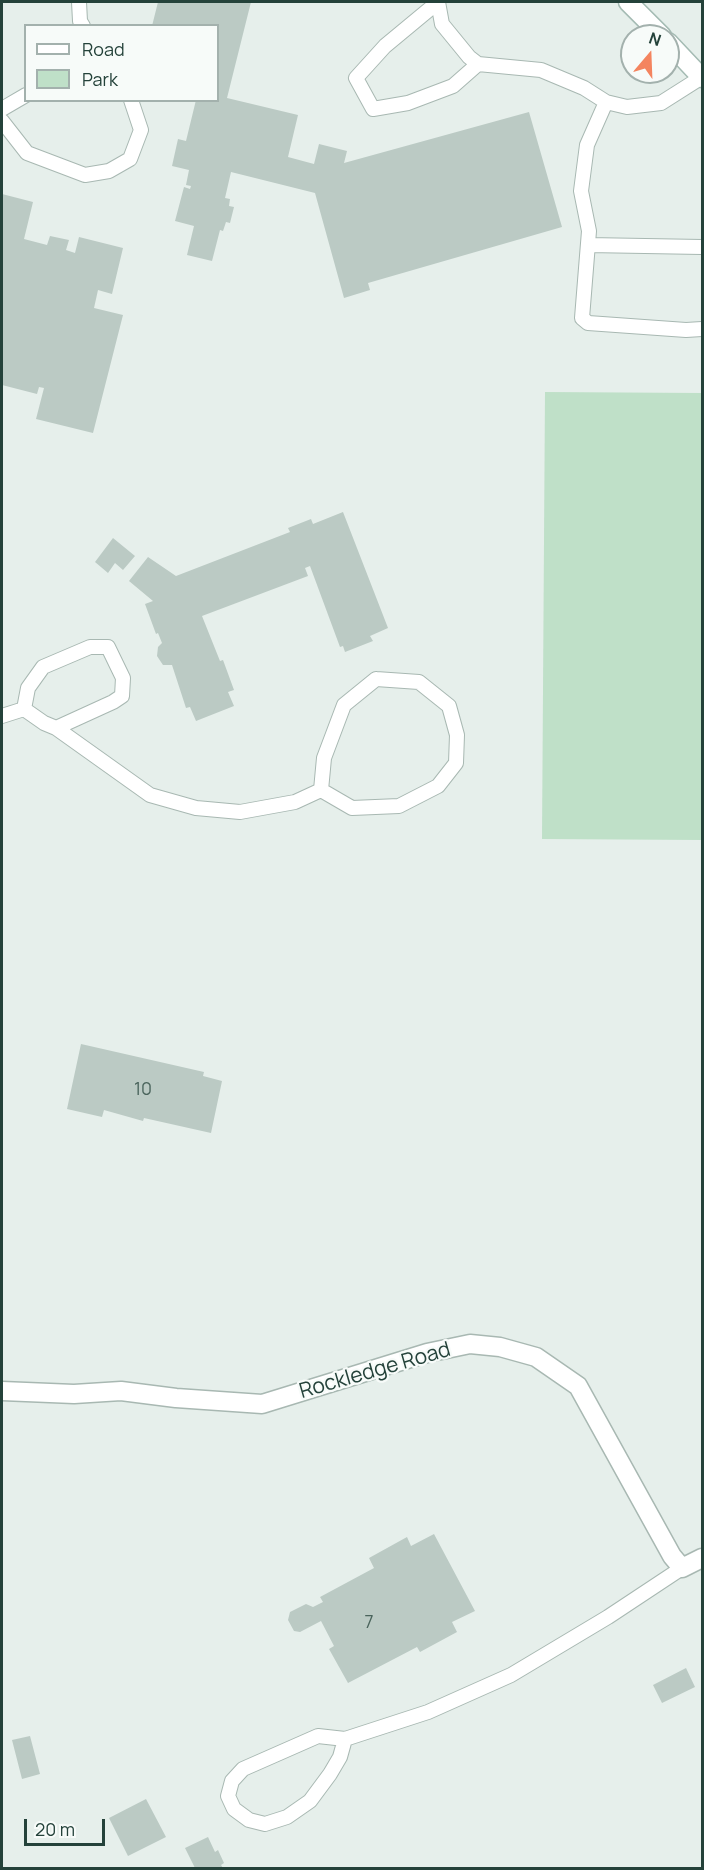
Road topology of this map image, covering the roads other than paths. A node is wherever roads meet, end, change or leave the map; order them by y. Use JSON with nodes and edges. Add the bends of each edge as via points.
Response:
{"nodes":[{"id":1,"x":79,"y":2,"type":"edge"},
{"id":2,"x":438,"y":2,"type":"edge"},
{"id":3,"x":628,"y":2,"type":"edge"},
{"id":4,"x":80,"y":24,"type":"edge"},
{"id":5,"x":650,"y":24,"type":"edge"},
{"id":6,"x":680,"y":54,"type":"edge"},
{"id":7,"x":478,"y":64,"type":"junction"},
{"id":8,"x":702,"y":77,"type":"edge"},
{"id":9,"x":24,"y":96,"type":"edge"},
{"id":10,"x":132,"y":102,"type":"edge"},
{"id":11,"x":606,"y":102,"type":"junction"},
{"id":12,"x":2,"y":109,"type":"edge"},
{"id":13,"x":2,"y":122,"type":"edge"},
{"id":14,"x":588,"y":245,"type":"junction"},
{"id":15,"x":702,"y":247,"type":"edge"},
{"id":16,"x":702,"y":329,"type":"edge"},
{"id":17,"x":24,"y":709,"type":"junction"},
{"id":18,"x":2,"y":716,"type":"edge"},
{"id":19,"x":56,"y":728,"type":"junction"},
{"id":20,"x":321,"y":790,"type":"junction"},
{"id":21,"x":2,"y":1391,"type":"edge"},
{"id":22,"x":702,"y":1558,"type":"edge"},
{"id":23,"x":682,"y":1568,"type":"junction"},
{"id":24,"x":345,"y":1739,"type":"junction"}],
"edges":[{"from":1,"to":4,"type":"lane"},
{"from":2,"to":7,"type":"lane","via":[[442,24]]},
{"from":2,"to":7,"type":"lane","via":[[385,46],[356,78],[373,109],[408,103],[453,86]]},
{"from":3,"to":5,"type":"street"},
{"from":6,"to":8,"type":"street"},
{"from":7,"to":11,"type":"lane","via":[[541,70]]},
{"from":8,"to":11,"type":"lane","via":[[661,103],[627,107]]},
{"from":9,"to":12,"type":"lane"},
{"from":10,"to":13,"type":"lane","via":[[141,129],[130,159],[109,171],[86,175],[27,153]]},
{"from":11,"to":14,"type":"lane","via":[[587,145],[581,191]]},
{"from":14,"to":15,"type":"lane"},
{"from":14,"to":16,"type":"lane","via":[[582,318],[588,323]]},
{"from":17,"to":18,"type":"lane"},
{"from":17,"to":19,"type":"lane"},
{"from":17,"to":19,"type":"lane","via":[[28,688],[43,667],[90,647],[108,647],[123,678],[122,696]]},
{"from":19,"to":20,"type":"lane","via":[[150,795],[196,808],[240,812],[295,802]]},
{"from":20,"to":20,"type":"lane","via":[[324,759],[344,705],[376,679],[419,682],[449,706],[457,735],[456,763],[438,786],[399,806],[352,808]]},
{"from":21,"to":23,"type":"street","name":"Rockledge Road","via":[[121,1391],[262,1404],[427,1353],[470,1344],[500,1347],[536,1357],[578,1386]]},
{"from":22,"to":23,"type":"street"},
{"from":23,"to":24,"type":"lane","via":[[511,1676],[429,1712]]},
{"from":24,"to":24,"type":"lane","via":[[318,1736],[243,1769],[232,1781],[228,1796],[234,1809],[249,1820],[265,1824],[287,1817],[310,1801],[340,1757]]}]}
